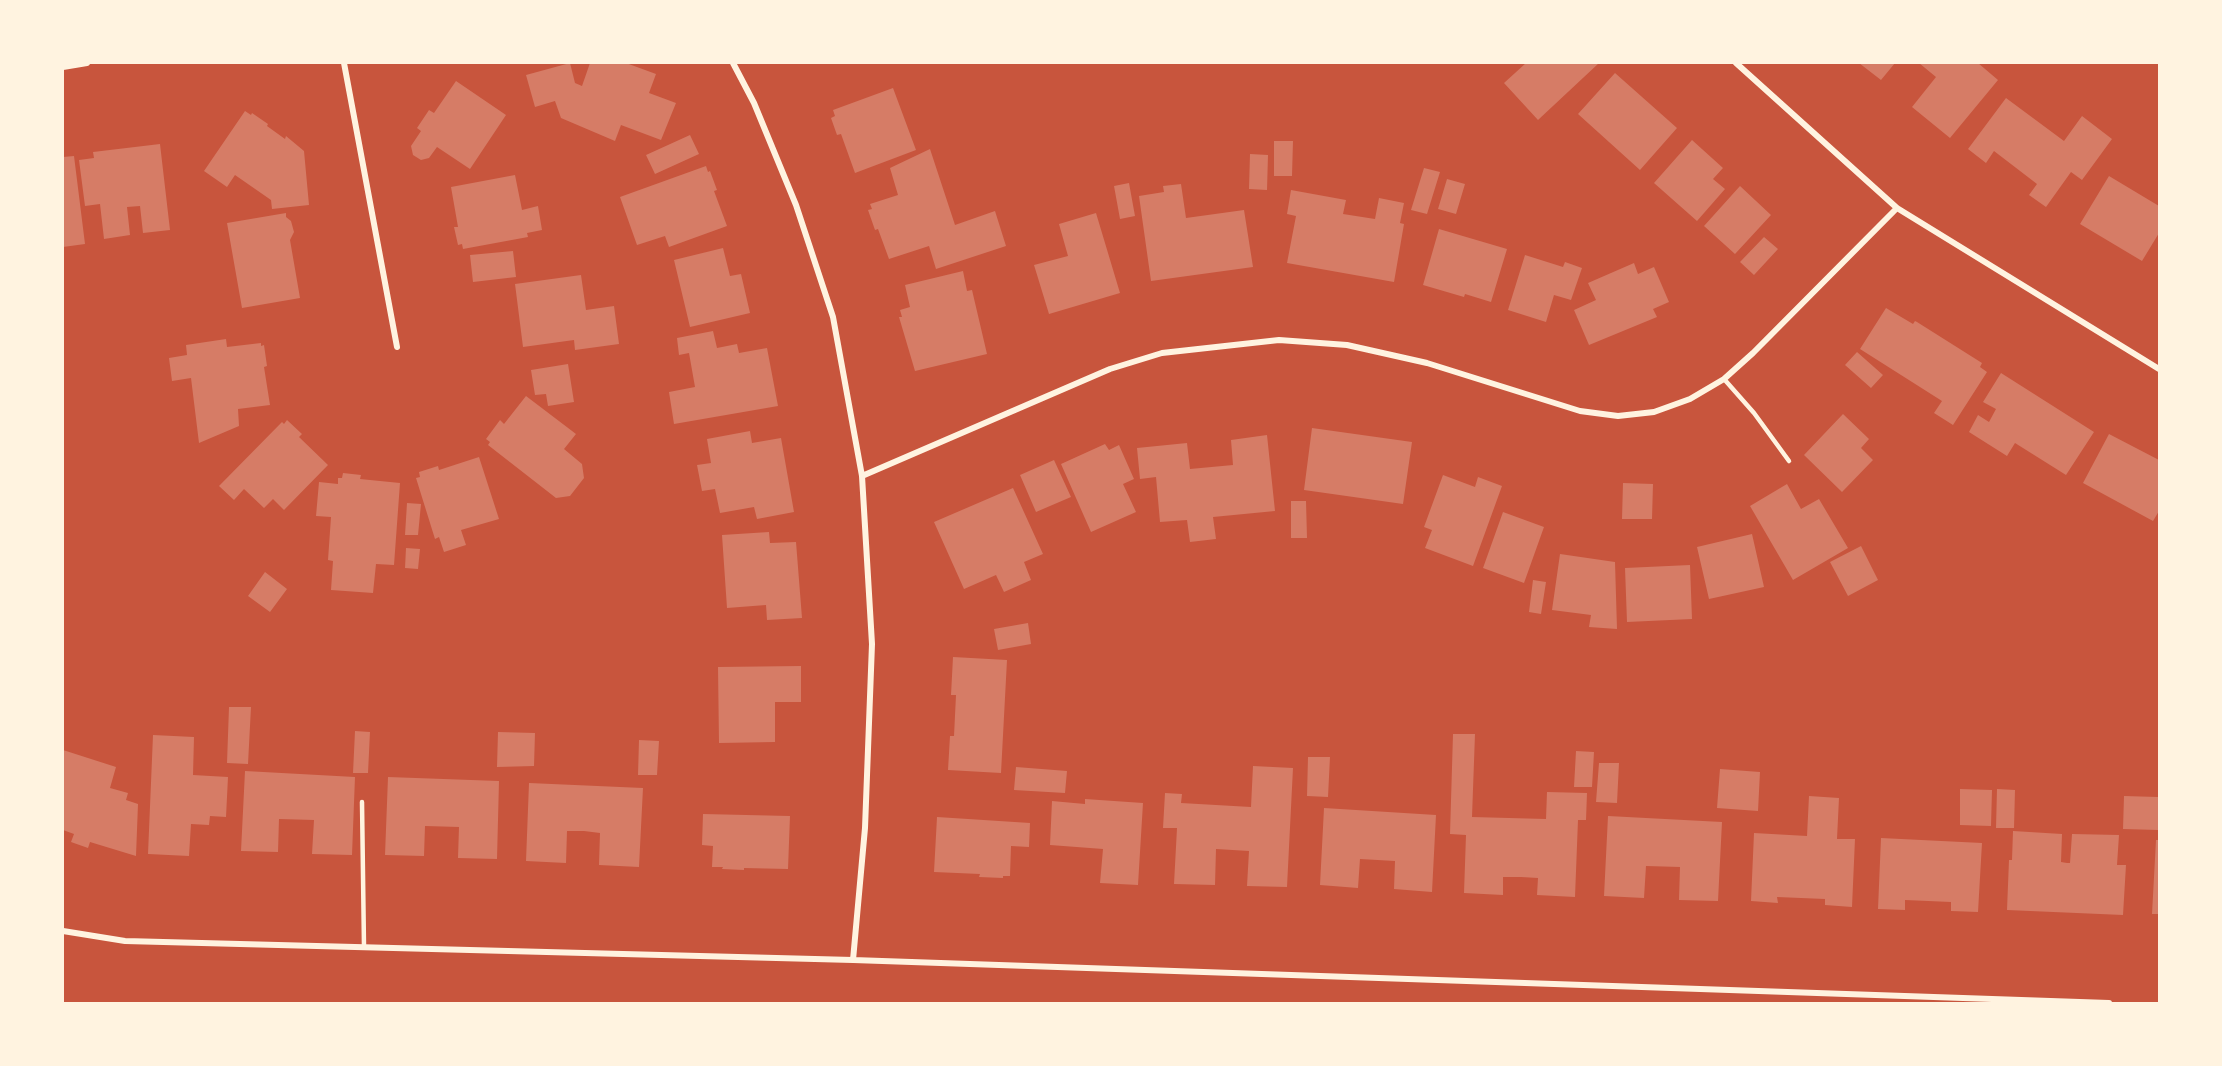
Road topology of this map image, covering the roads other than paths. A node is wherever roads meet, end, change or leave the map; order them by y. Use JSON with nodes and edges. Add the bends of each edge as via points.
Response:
{"nodes":[{"id":1,"x":87,"y":63,"type":"edge"},
{"id":2,"x":344,"y":63,"type":"edge"},
{"id":3,"x":733,"y":63,"type":"edge"},
{"id":4,"x":1737,"y":63,"type":"edge"},
{"id":5,"x":63,"y":67,"type":"edge"},
{"id":6,"x":1897,"y":208,"type":"junction"},
{"id":7,"x":397,"y":347,"type":"dead end"},
{"id":8,"x":2159,"y":369,"type":"edge"},
{"id":9,"x":1724,"y":379,"type":"junction"},
{"id":10,"x":1789,"y":461,"type":"dead end"},
{"id":11,"x":862,"y":476,"type":"junction"},
{"id":12,"x":362,"y":802,"type":"dead end"},
{"id":13,"x":63,"y":931,"type":"edge"},
{"id":14,"x":364,"y":947,"type":"junction"},
{"id":15,"x":853,"y":960,"type":"junction"},
{"id":16,"x":2031,"y":1002,"type":"edge"},
{"id":17,"x":2109,"y":1003,"type":"edge"}],
"edges":[{"from":1,"to":5,"type":"street"},
{"from":2,"to":7,"type":"street"},
{"from":3,"to":11,"type":"street","via":[[796,205],[833,317]]},
{"from":4,"to":6,"type":"street"},
{"from":6,"to":8,"type":"street"},
{"from":6,"to":9,"type":"street"},
{"from":9,"to":10,"type":"lane"},
{"from":9,"to":11,"type":"street","via":[[1690,399],[1654,412],[1618,416],[1580,411],[1427,363],[1347,345],[1279,340],[1221,345],[1162,353],[1110,369]]},
{"from":11,"to":15,"type":"street","via":[[872,644],[865,828]]},
{"from":12,"to":14,"type":"lane"},
{"from":13,"to":14,"type":"street","via":[[125,941]]},
{"from":14,"to":15,"type":"street"},
{"from":15,"to":16,"type":"street"},
{"from":16,"to":17,"type":"street"}]}
